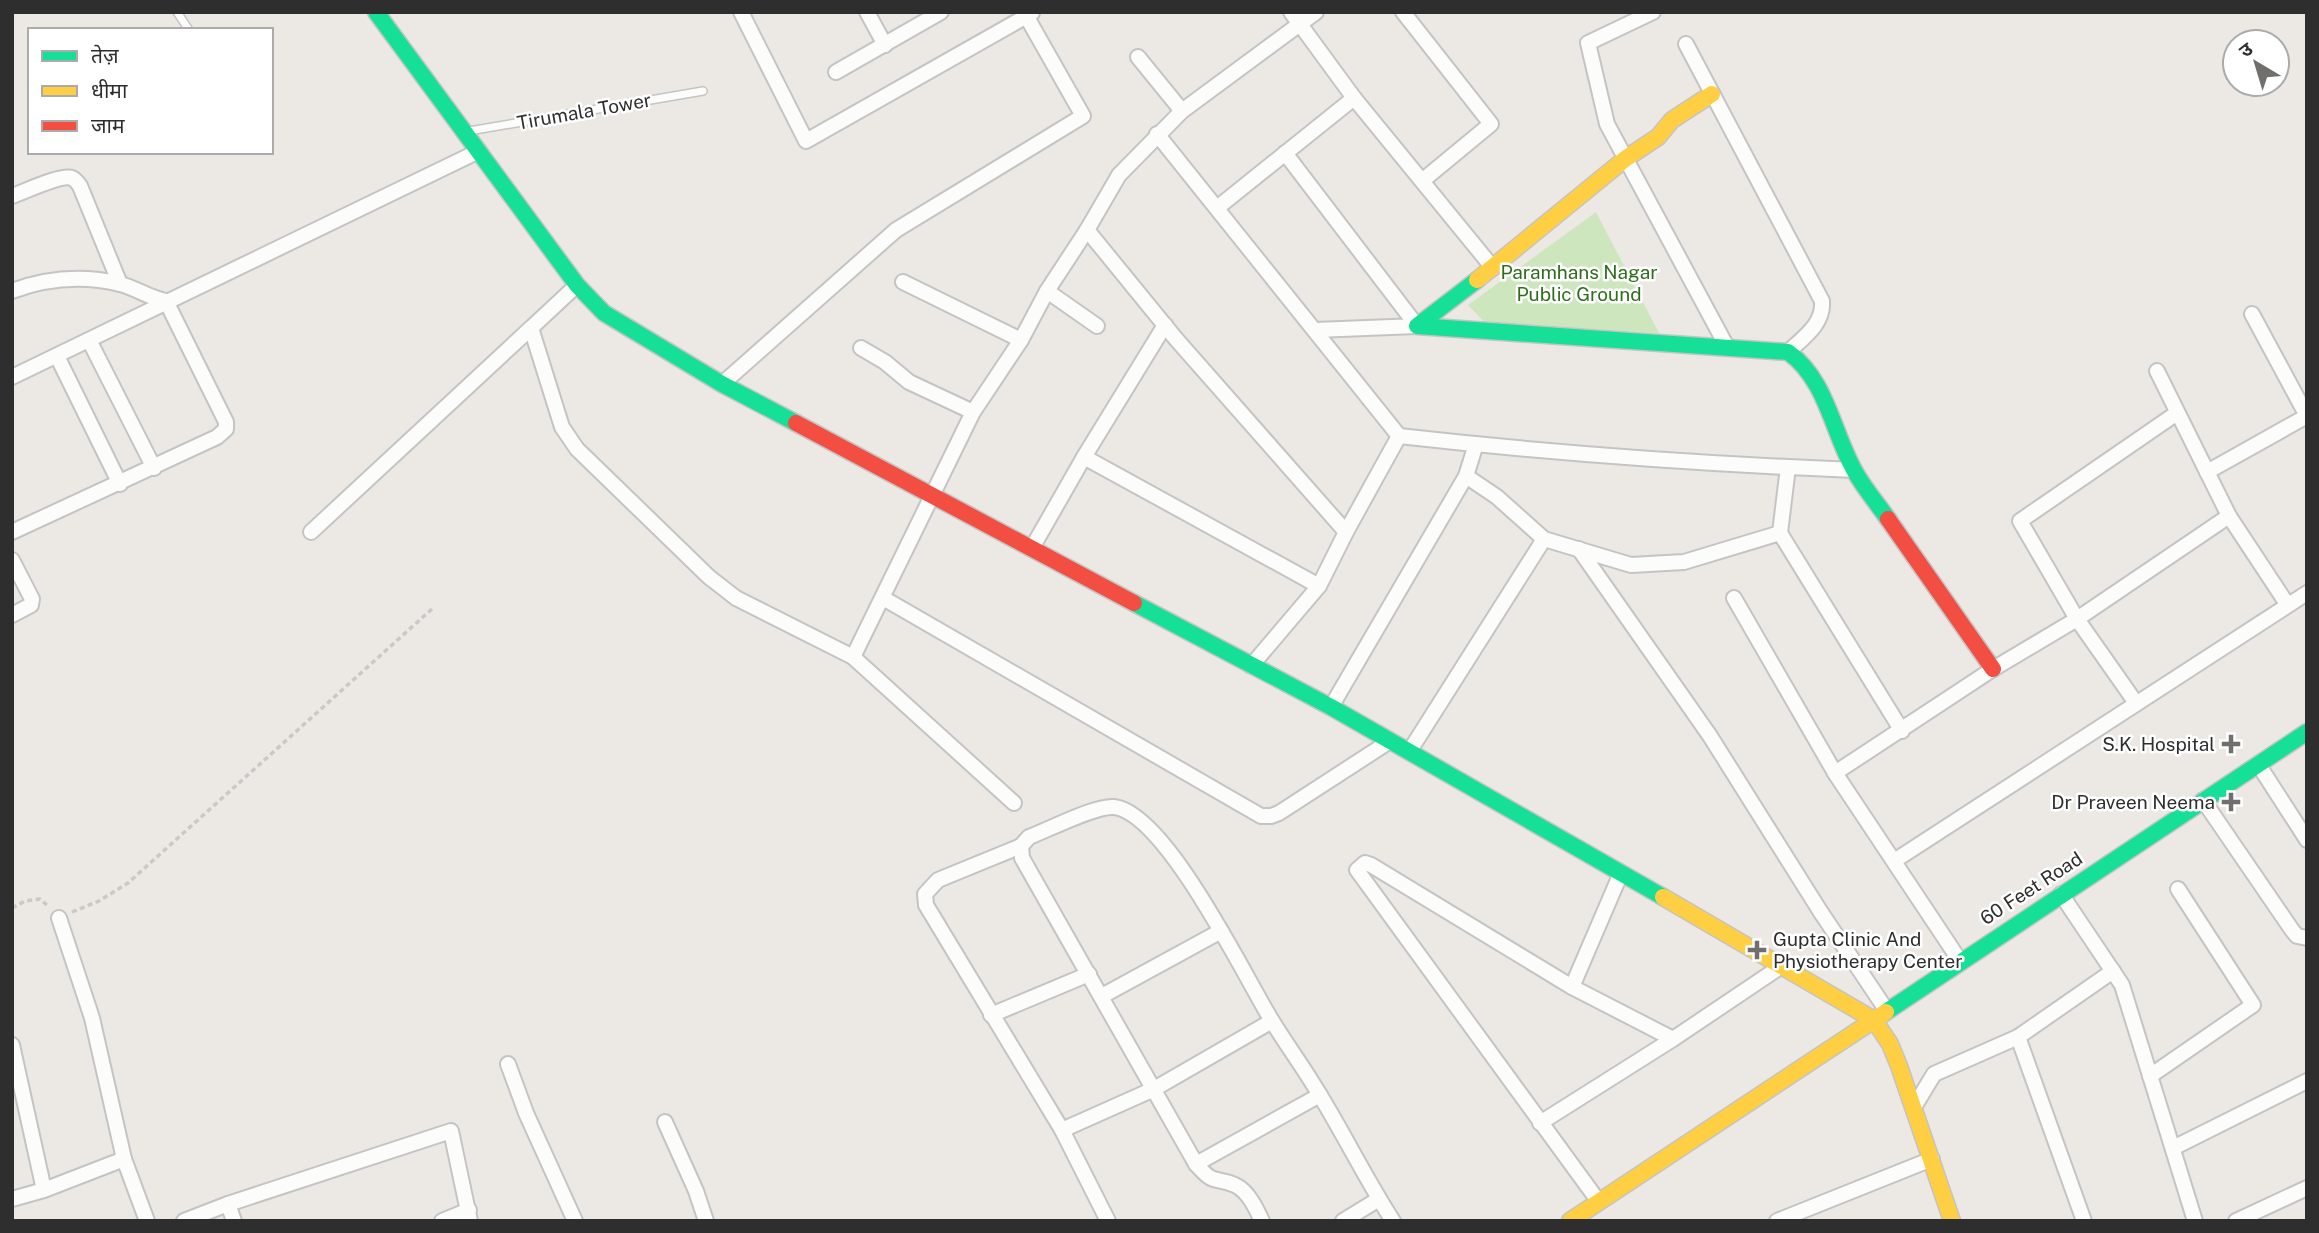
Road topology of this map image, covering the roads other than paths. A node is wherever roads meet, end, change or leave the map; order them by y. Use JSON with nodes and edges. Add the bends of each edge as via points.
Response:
{"nodes":[{"id":1,"x":177,"y":12,"type":"edge"},
{"id":2,"x":376,"y":12,"type":"edge"},
{"id":3,"x":741,"y":12,"type":"edge"},
{"id":4,"x":867,"y":12,"type":"edge"},
{"id":5,"x":941,"y":12,"type":"edge"},
{"id":6,"x":1316,"y":12,"type":"edge"},
{"id":7,"x":1404,"y":12,"type":"edge"},
{"id":8,"x":1653,"y":12,"type":"edge"},
{"id":9,"x":1027,"y":14,"type":"edge"},
{"id":10,"x":1296,"y":18,"type":"edge"},
{"id":11,"x":188,"y":28,"type":"edge"},
{"id":12,"x":1686,"y":44,"type":"dead end"},
{"id":13,"x":885,"y":46,"type":"junction"},
{"id":14,"x":1138,"y":57,"type":"dead end"},
{"id":15,"x":836,"y":72,"type":"dead end"},
{"id":16,"x":703,"y":91,"type":"dead end"},
{"id":17,"x":1712,"y":94,"type":"junction"},
{"id":18,"x":1354,"y":98,"type":"junction"},
{"id":19,"x":1182,"y":111,"type":"junction"},
{"id":20,"x":465,"y":131,"type":"junction"},
{"id":21,"x":1157,"y":134,"type":"junction"},
{"id":22,"x":479,"y":150,"type":"junction"},
{"id":23,"x":1285,"y":153,"type":"junction"},
{"id":24,"x":1625,"y":159,"type":"junction"},
{"id":25,"x":1422,"y":181,"type":"junction"},
{"id":26,"x":12,"y":197,"type":"edge"},
{"id":27,"x":1217,"y":208,"type":"junction"},
{"id":28,"x":1087,"y":230,"type":"junction"},
{"id":29,"x":1493,"y":268,"type":"junction"},
{"id":30,"x":903,"y":282,"type":"dead end"},
{"id":31,"x":120,"y":284,"type":"junction"},
{"id":32,"x":577,"y":285,"type":"junction"},
{"id":33,"x":12,"y":291,"type":"edge"},
{"id":34,"x":1047,"y":291,"type":"junction"},
{"id":35,"x":166,"y":301,"type":"junction"},
{"id":36,"x":2252,"y":314,"type":"dead end"},
{"id":37,"x":1097,"y":326,"type":"dead end"},
{"id":38,"x":1165,"y":326,"type":"junction"},
{"id":39,"x":1417,"y":326,"type":"junction"},
{"id":40,"x":531,"y":328,"type":"junction"},
{"id":41,"x":1315,"y":330,"type":"junction"},
{"id":42,"x":89,"y":340,"type":"junction"},
{"id":43,"x":1021,"y":340,"type":"junction"},
{"id":44,"x":1727,"y":347,"type":"junction"},
{"id":45,"x":860,"y":348,"type":"dead end"},
{"id":46,"x":1788,"y":352,"type":"junction"},
{"id":47,"x":57,"y":356,"type":"junction"},
{"id":48,"x":2157,"y":371,"type":"dead end"},
{"id":49,"x":12,"y":377,"type":"edge"},
{"id":50,"x":722,"y":384,"type":"junction"},
{"id":51,"x":973,"y":412,"type":"junction"},
{"id":52,"x":2177,"y":413,"type":"junction"},
{"id":53,"x":1399,"y":436,"type":"junction"},
{"id":54,"x":1476,"y":444,"type":"junction"},
{"id":55,"x":1084,"y":457,"type":"junction"},
{"id":56,"x":1788,"y":467,"type":"junction"},
{"id":57,"x":154,"y":468,"type":"junction"},
{"id":58,"x":1854,"y":470,"type":"junction"},
{"id":59,"x":2207,"y":472,"type":"junction"},
{"id":60,"x":1466,"y":476,"type":"junction"},
{"id":61,"x":120,"y":484,"type":"junction"},
{"id":62,"x":934,"y":495,"type":"junction"},
{"id":63,"x":2229,"y":516,"type":"junction"},
{"id":64,"x":12,"y":532,"type":"edge"},
{"id":65,"x":311,"y":532,"type":"dead end"},
{"id":66,"x":1346,"y":532,"type":"junction"},
{"id":67,"x":1780,"y":533,"type":"junction"},
{"id":68,"x":1544,"y":539,"type":"junction"},
{"id":69,"x":1032,"y":548,"type":"junction"},
{"id":70,"x":1579,"y":549,"type":"junction"},
{"id":71,"x":12,"y":560,"type":"edge"},
{"id":72,"x":1319,"y":586,"type":"junction"},
{"id":73,"x":2307,"y":593,"type":"edge"},
{"id":74,"x":883,"y":598,"type":"junction"},
{"id":75,"x":1734,"y":598,"type":"dead end"},
{"id":76,"x":2287,"y":604,"type":"junction"},
{"id":77,"x":12,"y":615,"type":"edge"},
{"id":78,"x":2077,"y":619,"type":"junction"},
{"id":79,"x":853,"y":657,"type":"junction"},
{"id":80,"x":1251,"y":666,"type":"junction"},
{"id":81,"x":1993,"y":669,"type":"junction"},
{"id":82,"x":2136,"y":703,"type":"junction"},
{"id":83,"x":1331,"y":707,"type":"junction"},
{"id":84,"x":1902,"y":731,"type":"junction"},
{"id":85,"x":2306,"y":733,"type":"edge"},
{"id":86,"x":1390,"y":741,"type":"junction"},
{"id":87,"x":1409,"y":752,"type":"junction"},
{"id":88,"x":2258,"y":764,"type":"junction"},
{"id":89,"x":1835,"y":773,"type":"junction"},
{"id":90,"x":2203,"y":800,"type":"junction"},
{"id":91,"x":1014,"y":803,"type":"dead end"},
{"id":92,"x":2307,"y":840,"type":"edge"},
{"id":93,"x":1021,"y":846,"type":"junction"},
{"id":94,"x":1894,"y":861,"type":"junction"},
{"id":95,"x":1621,"y":873,"type":"junction"},
{"id":96,"x":2178,"y":889,"type":"dead end"},
{"id":97,"x":2061,"y":894,"type":"junction"},
{"id":98,"x":59,"y":918,"type":"road end"},
{"id":99,"x":1221,"y":931,"type":"junction"},
{"id":100,"x":2307,"y":938,"type":"edge"},
{"id":101,"x":1960,"y":961,"type":"junction"},
{"id":102,"x":1783,"y":965,"type":"junction"},
{"id":103,"x":2113,"y":971,"type":"junction"},
{"id":104,"x":1089,"y":974,"type":"junction"},
{"id":105,"x":1572,"y":987,"type":"junction"},
{"id":106,"x":1101,"y":996,"type":"junction"},
{"id":107,"x":991,"y":1015,"type":"junction"},
{"id":108,"x":1880,"y":1016,"type":"junction"},
{"id":109,"x":1272,"y":1021,"type":"junction"},
{"id":110,"x":2018,"y":1037,"type":"junction"},
{"id":111,"x":1673,"y":1039,"type":"junction"},
{"id":112,"x":12,"y":1045,"type":"edge"},
{"id":113,"x":508,"y":1064,"type":"dead end"},
{"id":114,"x":2150,"y":1076,"type":"junction"},
{"id":115,"x":2307,"y":1081,"type":"edge"},
{"id":116,"x":1154,"y":1089,"type":"junction"},
{"id":117,"x":1320,"y":1095,"type":"junction"},
{"id":118,"x":1914,"y":1107,"type":"junction"},
{"id":119,"x":665,"y":1122,"type":"dead end"},
{"id":120,"x":1540,"y":1123,"type":"junction"},
{"id":121,"x":1062,"y":1130,"type":"junction"},
{"id":122,"x":2173,"y":1148,"type":"junction"},
{"id":123,"x":1932,"y":1158,"type":"junction"},
{"id":124,"x":124,"y":1159,"type":"junction"},
{"id":125,"x":1196,"y":1164,"type":"junction"},
{"id":126,"x":2307,"y":1188,"type":"edge"},
{"id":127,"x":44,"y":1190,"type":"junction"},
{"id":128,"x":12,"y":1199,"type":"edge"},
{"id":129,"x":1379,"y":1199,"type":"junction"},
{"id":130,"x":1599,"y":1202,"type":"junction"},
{"id":131,"x":228,"y":1204,"type":"junction"},
{"id":132,"x":470,"y":1216,"type":"edge"},
{"id":133,"x":147,"y":1221,"type":"edge"},
{"id":134,"x":184,"y":1221,"type":"edge"},
{"id":135,"x":234,"y":1221,"type":"edge"},
{"id":136,"x":442,"y":1221,"type":"edge"},
{"id":137,"x":575,"y":1221,"type":"edge"},
{"id":138,"x":706,"y":1221,"type":"edge"},
{"id":139,"x":1108,"y":1221,"type":"edge"},
{"id":140,"x":1262,"y":1221,"type":"edge"},
{"id":141,"x":1343,"y":1221,"type":"edge"},
{"id":142,"x":1393,"y":1221,"type":"edge"},
{"id":143,"x":1570,"y":1221,"type":"edge"},
{"id":144,"x":1777,"y":1221,"type":"edge"},
{"id":145,"x":1952,"y":1221,"type":"edge"},
{"id":146,"x":2084,"y":1221,"type":"edge"},
{"id":147,"x":2195,"y":1221,"type":"edge"},
{"id":148,"x":2236,"y":1221,"type":"edge"}],
"edges":[{"from":1,"to":11,"type":"lane"},
{"from":2,"to":20,"type":"street"},
{"from":3,"to":9,"type":"street","via":[[806,141]]},
{"from":4,"to":13,"type":"street"},
{"from":5,"to":13,"type":"street"},
{"from":6,"to":10,"type":"street"},
{"from":7,"to":25,"type":"street","via":[[1491,124]]},
{"from":8,"to":24,"type":"street","via":[[1588,43],[1607,124]]},
{"from":9,"to":50,"type":"street","via":[[1083,116],[896,230]]},
{"from":10,"to":18,"type":"street"},
{"from":10,"to":19,"type":"street"},
{"from":12,"to":17,"type":"street"},
{"from":13,"to":15,"type":"street"},
{"from":14,"to":19,"type":"street"},
{"from":16,"to":20,"type":"lane","name":"Tirumala Tower"},
{"from":17,"to":24,"type":"street"},
{"from":17,"to":46,"type":"street","via":[[1822,301],[1819,321]]},
{"from":18,"to":23,"type":"street"},
{"from":18,"to":25,"type":"street"},
{"from":19,"to":21,"type":"street"},
{"from":20,"to":22,"type":"street"},
{"from":21,"to":27,"type":"street"},
{"from":21,"to":28,"type":"street","via":[[1119,175]]},
{"from":22,"to":32,"type":"street"},
{"from":22,"to":35,"type":"street"},
{"from":23,"to":27,"type":"street"},
{"from":23,"to":39,"type":"street"},
{"from":24,"to":29,"type":"street"},
{"from":24,"to":44,"type":"street"},
{"from":25,"to":29,"type":"street"},
{"from":26,"to":31,"type":"street","via":[[61,178],[76,180]]},
{"from":27,"to":41,"type":"street"},
{"from":28,"to":34,"type":"street"},
{"from":28,"to":38,"type":"street"},
{"from":29,"to":39,"type":"street"},
{"from":30,"to":43,"type":"street"},
{"from":31,"to":33,"type":"street","via":[[59,279]]},
{"from":31,"to":35,"type":"street"},
{"from":32,"to":40,"type":"street"},
{"from":32,"to":50,"type":"street","via":[[604,313]]},
{"from":34,"to":37,"type":"street"},
{"from":34,"to":43,"type":"street"},
{"from":35,"to":42,"type":"street"},
{"from":35,"to":57,"type":"street","via":[[226,429],[217,438]]},
{"from":36,"to":59,"type":"street","via":[[2307,416]]},
{"from":38,"to":55,"type":"street"},
{"from":38,"to":66,"type":"street"},
{"from":39,"to":41,"type":"street"},
{"from":39,"to":44,"type":"street"},
{"from":40,"to":65,"type":"street"},
{"from":40,"to":79,"type":"street","via":[[562,427],[577,449],[736,598]]},
{"from":41,"to":53,"type":"street"},
{"from":42,"to":47,"type":"street"},
{"from":42,"to":57,"type":"street"},
{"from":43,"to":51,"type":"street"},
{"from":44,"to":46,"type":"street"},
{"from":45,"to":51,"type":"street","via":[[909,382]]},
{"from":46,"to":58,"type":"street","via":[[1812,376]]},
{"from":47,"to":49,"type":"street"},
{"from":47,"to":61,"type":"street"},
{"from":48,"to":52,"type":"street"},
{"from":50,"to":62,"type":"street"},
{"from":51,"to":62,"type":"street"},
{"from":52,"to":59,"type":"street"},
{"from":52,"to":78,"type":"street","via":[[2020,521]]},
{"from":53,"to":54,"type":"street"},
{"from":53,"to":66,"type":"street"},
{"from":54,"to":56,"type":"street"},
{"from":54,"to":60,"type":"street"},
{"from":55,"to":69,"type":"street"},
{"from":55,"to":72,"type":"street"},
{"from":56,"to":58,"type":"street"},
{"from":56,"to":67,"type":"street"},
{"from":57,"to":61,"type":"street"},
{"from":58,"to":81,"type":"street"},
{"from":59,"to":63,"type":"street"},
{"from":60,"to":68,"type":"street"},
{"from":60,"to":83,"type":"street"},
{"from":61,"to":64,"type":"street"},
{"from":62,"to":69,"type":"street"},
{"from":62,"to":74,"type":"street"},
{"from":63,"to":76,"type":"street"},
{"from":63,"to":78,"type":"street"},
{"from":66,"to":72,"type":"street"},
{"from":67,"to":70,"type":"street","via":[[1663,564],[1631,565]]},
{"from":67,"to":84,"type":"street"},
{"from":68,"to":70,"type":"street"},
{"from":68,"to":87,"type":"street"},
{"from":69,"to":80,"type":"street"},
{"from":70,"to":108,"type":"street","via":[[1710,736]]},
{"from":71,"to":77,"type":"street","via":[[32,599],[27,608]]},
{"from":72,"to":80,"type":"street"},
{"from":73,"to":76,"type":"street"},
{"from":74,"to":79,"type":"street"},
{"from":74,"to":86,"type":"street","via":[[1261,816],[1279,813]]},
{"from":75,"to":89,"type":"street"},
{"from":76,"to":82,"type":"street"},
{"from":78,"to":81,"type":"street"},
{"from":78,"to":82,"type":"street"},
{"from":79,"to":91,"type":"street"},
{"from":80,"to":83,"type":"street"},
{"from":81,"to":84,"type":"street"},
{"from":82,"to":94,"type":"street"},
{"from":83,"to":86,"type":"street"},
{"from":84,"to":89,"type":"street"},
{"from":85,"to":88,"type":"street","name":"60 Feet Road"},
{"from":86,"to":87,"type":"street"},
{"from":87,"to":95,"type":"street"},
{"from":88,"to":90,"type":"street","name":"60 Feet Road"},
{"from":88,"to":92,"type":"street"},
{"from":89,"to":94,"type":"street"},
{"from":90,"to":97,"type":"street","name":"60 Feet Road"},
{"from":90,"to":100,"type":"street","via":[[2292,930]]},
{"from":93,"to":99,"type":"street","via":[[1029,837],[1114,807],[1150,829]]},
{"from":93,"to":104,"type":"street","via":[[1022,858]]},
{"from":93,"to":107,"type":"street","via":[[938,880],[925,894],[926,905]]},
{"from":94,"to":101,"type":"street"},
{"from":95,"to":102,"type":"street"},
{"from":95,"to":105,"type":"street"},
{"from":96,"to":114,"type":"street","via":[[2253,1005]]},
{"from":97,"to":101,"type":"street","name":"60 Feet Road"},
{"from":97,"to":103,"type":"street"},
{"from":98,"to":124,"type":"street","via":[[92,1018]]},
{"from":99,"to":106,"type":"street"},
{"from":99,"to":109,"type":"street"},
{"from":101,"to":108,"type":"street","name":"60 Feet Road"},
{"from":102,"to":108,"type":"street"},
{"from":102,"to":111,"type":"street"},
{"from":103,"to":110,"type":"street"},
{"from":103,"to":114,"type":"street","via":[[2130,1007]]},
{"from":104,"to":106,"type":"street"},
{"from":104,"to":107,"type":"street"},
{"from":105,"to":111,"type":"street"},
{"from":105,"to":120,"type":"street","via":[[1371,864],[1357,870]]},
{"from":106,"to":116,"type":"street"},
{"from":107,"to":121,"type":"street"},
{"from":108,"to":118,"type":"street"},
{"from":108,"to":130,"type":"street","name":"60 Feet Road"},
{"from":109,"to":116,"type":"street"},
{"from":109,"to":117,"type":"street"},
{"from":110,"to":118,"type":"street","via":[[1934,1074]]},
{"from":110,"to":146,"type":"street"},
{"from":111,"to":120,"type":"street"},
{"from":112,"to":127,"type":"street"},
{"from":113,"to":137,"type":"street"},
{"from":114,"to":122,"type":"street"},
{"from":115,"to":122,"type":"street"},
{"from":116,"to":121,"type":"street"},
{"from":116,"to":125,"type":"street"},
{"from":117,"to":125,"type":"street"},
{"from":117,"to":129,"type":"street"},
{"from":118,"to":123,"type":"street"},
{"from":119,"to":138,"type":"street"},
{"from":120,"to":130,"type":"street"},
{"from":121,"to":139,"type":"street"},
{"from":122,"to":147,"type":"street"},
{"from":123,"to":144,"type":"street"},
{"from":123,"to":145,"type":"street"},
{"from":124,"to":127,"type":"street"},
{"from":124,"to":133,"type":"street"},
{"from":125,"to":140,"type":"street","via":[[1213,1181],[1235,1185],[1244,1192]]},
{"from":126,"to":148,"type":"street"},
{"from":127,"to":128,"type":"street"},
{"from":129,"to":141,"type":"street"},
{"from":129,"to":142,"type":"street"},
{"from":130,"to":143,"type":"street","name":"60 Feet Road"},
{"from":131,"to":132,"type":"street","via":[[450,1131]]},
{"from":131,"to":134,"type":"street"},
{"from":131,"to":135,"type":"street"},
{"from":132,"to":136,"type":"street"}]}
